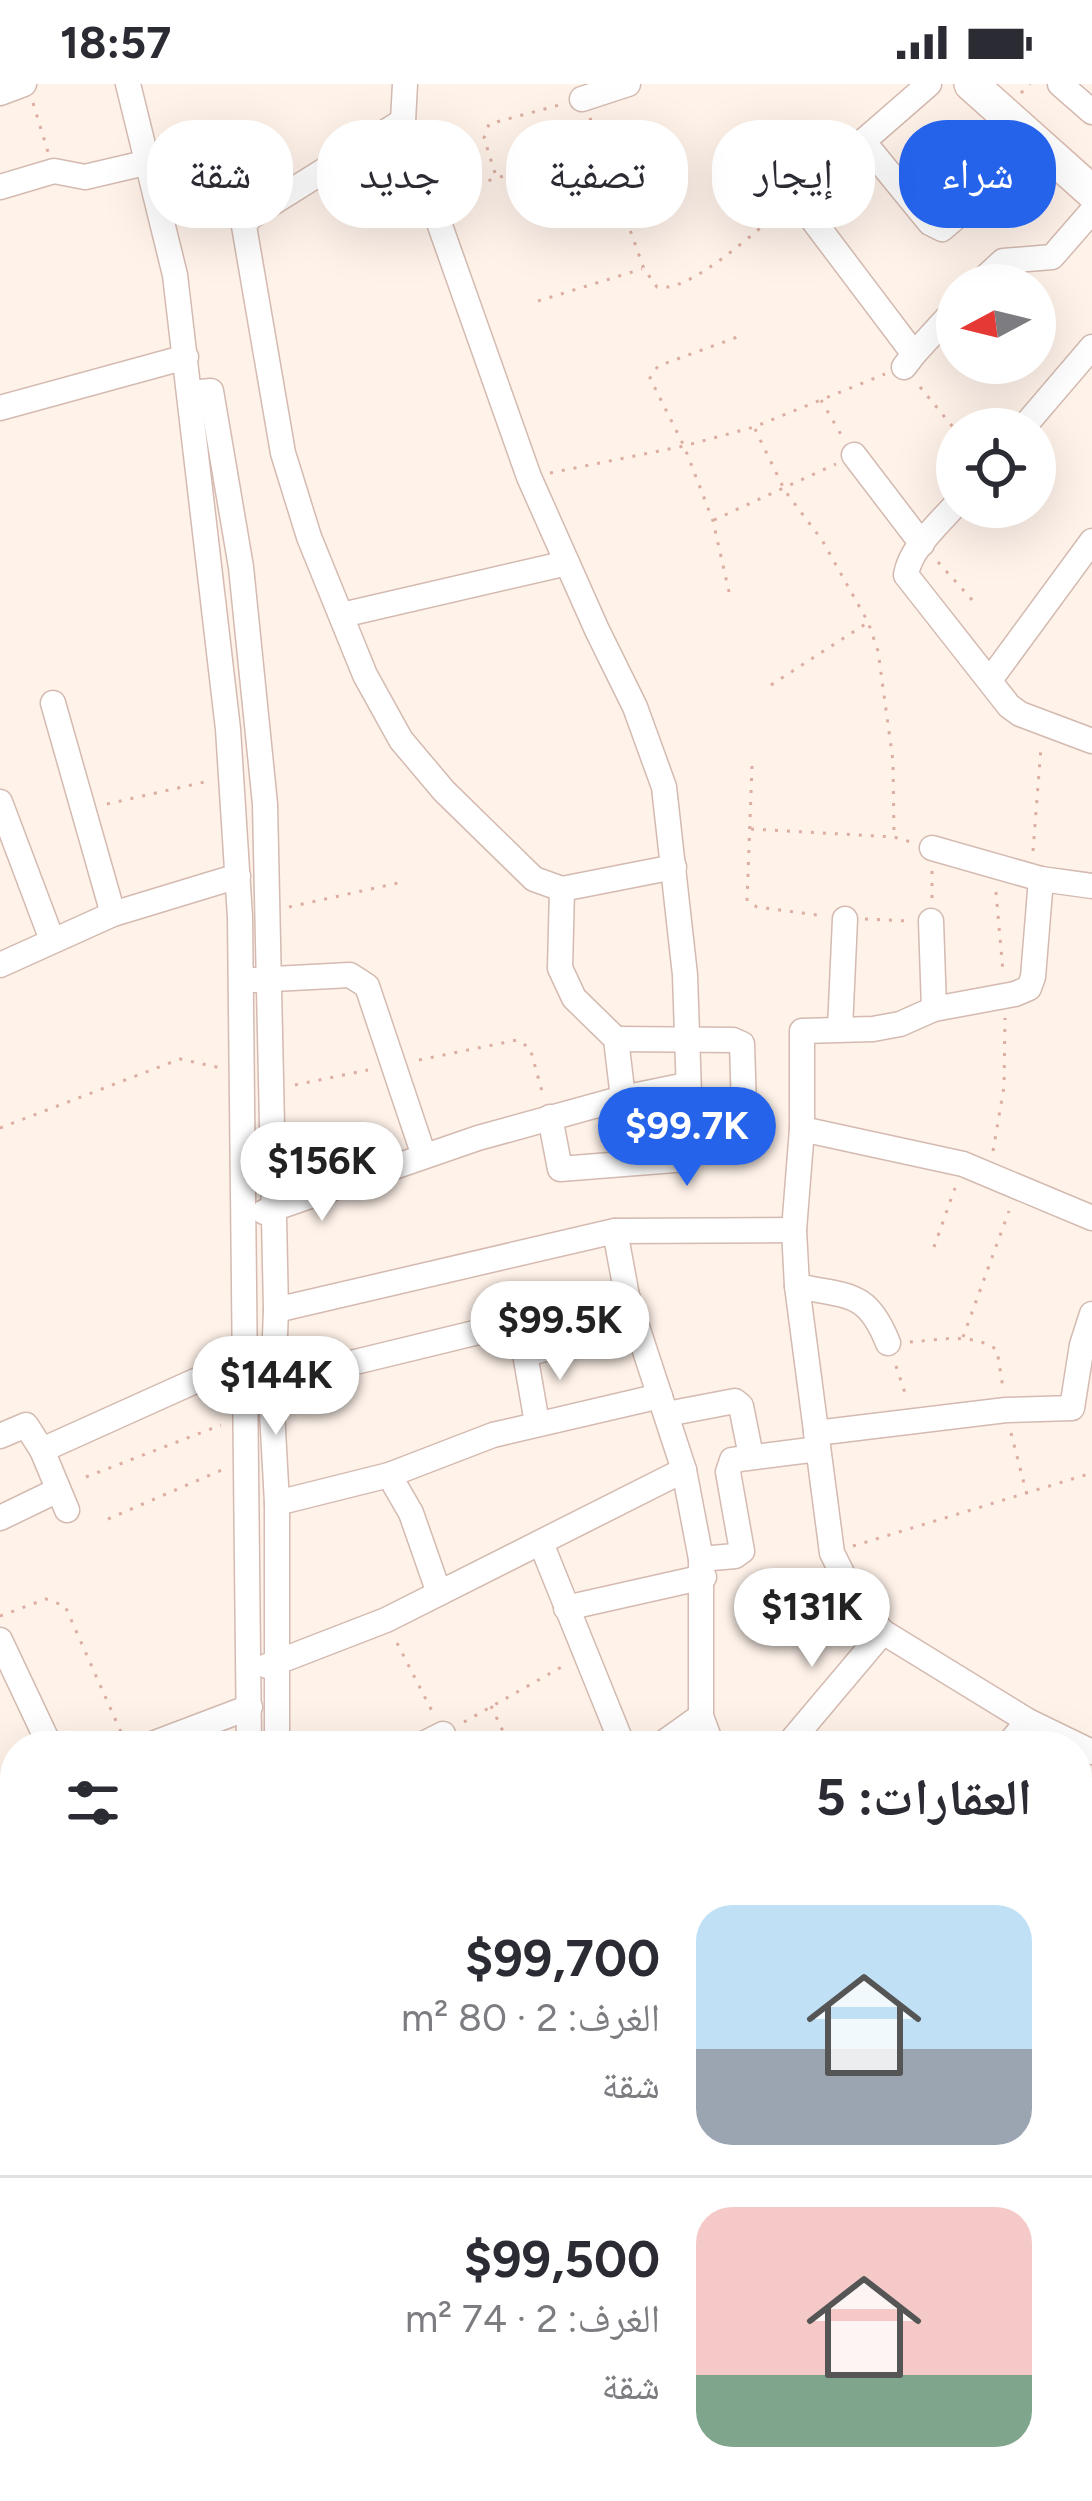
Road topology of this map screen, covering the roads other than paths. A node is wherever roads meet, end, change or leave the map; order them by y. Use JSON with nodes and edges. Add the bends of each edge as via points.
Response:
{"nodes":[{"id":1,"x":128,"y":84,"type":"edge"},
{"id":2,"x":404,"y":84,"type":"edge"},
{"id":3,"x":628,"y":84,"type":"edge"},
{"id":4,"x":928,"y":84,"type":"edge"},
{"id":5,"x":971,"y":84,"type":"edge"},
{"id":6,"x":1060,"y":84,"type":"edge"},
{"id":7,"x":0,"y":93,"type":"edge"},
{"id":8,"x":29,"y":95,"type":"edge"},
{"id":9,"x":582,"y":99,"type":"road end"},
{"id":10,"x":1092,"y":112,"type":"edge"},
{"id":11,"x":403,"y":120,"type":"edge"},
{"id":12,"x":1012,"y":120,"type":"edge"},
{"id":13,"x":875,"y":130,"type":"edge"},
{"id":14,"x":875,"y":156,"type":"edge"},
{"id":15,"x":147,"y":158,"type":"edge"},
{"id":16,"x":1056,"y":159,"type":"edge"},
{"id":17,"x":147,"y":162,"type":"edge"},
{"id":18,"x":317,"y":175,"type":"edge"},
{"id":19,"x":899,"y":185,"type":"edge"},
{"id":20,"x":0,"y":187,"type":"edge"},
{"id":21,"x":1092,"y":192,"type":"edge"},
{"id":22,"x":1092,"y":211,"type":"edge"},
{"id":23,"x":164,"y":228,"type":"edge"},
{"id":24,"x":439,"y":228,"type":"edge"},
{"id":25,"x":817,"y":228,"type":"edge"},
{"id":26,"x":1000,"y":264,"type":"edge"},
{"id":27,"x":936,"y":330,"type":"edge"},
{"id":28,"x":1092,"y":347,"type":"edge"},
{"id":29,"x":186,"y":357,"type":"junction"},
{"id":30,"x":190,"y":393,"type":"junction"},
{"id":31,"x":0,"y":408,"type":"edge"},
{"id":32,"x":1040,"y":408,"type":"edge"},
{"id":33,"x":854,"y":455,"type":"road end"},
{"id":34,"x":936,"y":528,"type":"edge"},
{"id":35,"x":1092,"y":541,"type":"edge"},
{"id":36,"x":922,"y":544,"type":"junction"},
{"id":37,"x":567,"y":563,"type":"junction"},
{"id":38,"x":342,"y":615,"type":"junction"},
{"id":39,"x":989,"y":680,"type":"junction"},
{"id":40,"x":52,"y":703,"type":"dead end"},
{"id":41,"x":1092,"y":741,"type":"edge"},
{"id":42,"x":0,"y":802,"type":"edge"},
{"id":43,"x":932,"y":848,"type":"road end"},
{"id":44,"x":674,"y":867,"type":"junction"},
{"id":45,"x":238,"y":876,"type":"junction"},
{"id":46,"x":1036,"y":878,"type":"junction"},
{"id":47,"x":1092,"y":886,"type":"edge"},
{"id":48,"x":562,"y":890,"type":"junction"},
{"id":49,"x":112,"y":914,"type":"junction"},
{"id":50,"x":845,"y":919,"type":"road end"},
{"id":51,"x":932,"y":921,"type":"road end"},
{"id":52,"x":52,"y":940,"type":"junction"},
{"id":53,"x":0,"y":965,"type":"edge"},
{"id":54,"x":269,"y":979,"type":"junction"},
{"id":55,"x":240,"y":981,"type":"junction"},
{"id":56,"x":934,"y":1009,"type":"junction"},
{"id":57,"x":840,"y":1029,"type":"junction"},
{"id":58,"x":616,"y":1039,"type":"junction"},
{"id":59,"x":687,"y":1040,"type":"junction"},
{"id":60,"x":686,"y":1085,"type":"junction"},
{"id":61,"x":622,"y":1098,"type":"junction"},
{"id":62,"x":550,"y":1117,"type":"junction"},
{"id":63,"x":802,"y":1129,"type":"junction"},
{"id":64,"x":745,"y":1142,"type":"dead end"},
{"id":65,"x":424,"y":1156,"type":"junction"},
{"id":66,"x":274,"y":1209,"type":"junction"},
{"id":67,"x":244,"y":1218,"type":"junction"},
{"id":68,"x":1092,"y":1218,"type":"edge"},
{"id":69,"x":794,"y":1230,"type":"junction"},
{"id":70,"x":615,"y":1232,"type":"junction"},
{"id":71,"x":797,"y":1286,"type":"junction"},
{"id":72,"x":627,"y":1296,"type":"junction"},
{"id":73,"x":276,"y":1310,"type":"junction"},
{"id":74,"x":1092,"y":1314,"type":"edge"},
{"id":75,"x":637,"y":1327,"type":"junction"},
{"id":76,"x":888,"y":1343,"type":"road end"},
{"id":77,"x":244,"y":1360,"type":"junction"},
{"id":78,"x":273,"y":1382,"type":"junction"},
{"id":79,"x":663,"y":1405,"type":"junction"},
{"id":80,"x":537,"y":1424,"type":"junction"},
{"id":81,"x":0,"y":1436,"type":"edge"},
{"id":82,"x":817,"y":1441,"type":"junction"},
{"id":83,"x":42,"y":1450,"type":"junction"},
{"id":84,"x":751,"y":1456,"type":"junction"},
{"id":85,"x":684,"y":1470,"type":"junction"},
{"id":86,"x":389,"y":1475,"type":"junction"},
{"id":87,"x":277,"y":1503,"type":"junction"},
{"id":88,"x":0,"y":1518,"type":"edge"},
{"id":89,"x":542,"y":1543,"type":"junction"},
{"id":90,"x":703,"y":1568,"type":"junction"},
{"id":91,"x":439,"y":1593,"type":"junction"},
{"id":92,"x":566,"y":1608,"type":"junction"},
{"id":93,"x":883,"y":1632,"type":"junction"},
{"id":94,"x":0,"y":1640,"type":"edge"},
{"id":95,"x":278,"y":1662,"type":"junction"},
{"id":96,"x":248,"y":1672,"type":"junction"},
{"id":97,"x":250,"y":1707,"type":"junction"},
{"id":98,"x":701,"y":1716,"type":"junction"},
{"id":99,"x":1028,"y":1721,"type":"junction"},
{"id":100,"x":43,"y":1731,"type":"edge"},
{"id":101,"x":196,"y":1731,"type":"edge"},
{"id":102,"x":249,"y":1731,"type":"edge"},
{"id":103,"x":278,"y":1731,"type":"edge"},
{"id":104,"x":616,"y":1731,"type":"edge"},
{"id":105,"x":680,"y":1731,"type":"edge"},
{"id":106,"x":706,"y":1731,"type":"edge"},
{"id":107,"x":800,"y":1731,"type":"edge"},
{"id":108,"x":1020,"y":1731,"type":"edge"},
{"id":109,"x":1049,"y":1731,"type":"edge"}],
"edges":[{"from":1,"to":15,"type":"street"},
{"from":2,"to":11,"type":"street"},
{"from":3,"to":9,"type":"street"},
{"from":4,"to":13,"type":"street"},
{"from":5,"to":12,"type":"street"},
{"from":6,"to":10,"type":"street"},
{"from":7,"to":8,"type":"street"},
{"from":14,"to":19,"type":"street"},
{"from":16,"to":21,"type":"street"},
{"from":17,"to":20,"type":"street","via":[[85,177],[53,170]]},
{"from":18,"to":38,"type":"street","via":[[244,226],[283,453]]},
{"from":22,"to":26,"type":"street","via":[[1052,257]]},
{"from":23,"to":29,"type":"street"},
{"from":24,"to":37,"type":"street"},
{"from":25,"to":27,"type":"street","via":[[909,360]]},
{"from":28,"to":32,"type":"street"},
{"from":29,"to":30,"type":"street"},
{"from":29,"to":31,"type":"street"},
{"from":30,"to":45,"type":"street"},
{"from":30,"to":54,"type":"street","via":[[213,394],[241,567],[259,724]]},
{"from":33,"to":36,"type":"street"},
{"from":34,"to":36,"type":"street"},
{"from":35,"to":39,"type":"street"},
{"from":36,"to":39,"type":"street","via":[[906,574]]},
{"from":37,"to":38,"type":"street"},
{"from":37,"to":44,"type":"street","via":[[652,749]]},
{"from":38,"to":48,"type":"street","via":[[401,740],[524,871]]},
{"from":39,"to":41,"type":"street","via":[[1009,706]]},
{"from":40,"to":49,"type":"street"},
{"from":42,"to":52,"type":"street"},
{"from":43,"to":46,"type":"street"},
{"from":44,"to":48,"type":"street"},
{"from":44,"to":59,"type":"street"},
{"from":45,"to":49,"type":"street"},
{"from":45,"to":55,"type":"street"},
{"from":46,"to":47,"type":"street"},
{"from":46,"to":56,"type":"street","via":[[1029,988]]},
{"from":48,"to":58,"type":"street","via":[[565,984]]},
{"from":49,"to":52,"type":"street"},
{"from":50,"to":57,"type":"street"},
{"from":51,"to":56,"type":"street"},
{"from":52,"to":53,"type":"street"},
{"from":54,"to":55,"type":"street"},
{"from":54,"to":65,"type":"street","via":[[362,980]]},
{"from":54,"to":66,"type":"street"},
{"from":55,"to":67,"type":"street"},
{"from":56,"to":57,"type":"street","via":[[900,1024]]},
{"from":57,"to":63,"type":"street","via":[[802,1031]]},
{"from":58,"to":59,"type":"street"},
{"from":58,"to":61,"type":"street"},
{"from":59,"to":60,"type":"street"},
{"from":59,"to":64,"type":"street","via":[[742,1044]]},
{"from":60,"to":61,"type":"street"},
{"from":60,"to":62,"type":"street","via":[[687,1159],[560,1168]]},
{"from":61,"to":62,"type":"street"},
{"from":62,"to":65,"type":"street"},
{"from":63,"to":68,"type":"street","via":[[963,1164]]},
{"from":63,"to":69,"type":"street"},
{"from":65,"to":66,"type":"street"},
{"from":66,"to":67,"type":"street"},
{"from":66,"to":73,"type":"street"},
{"from":67,"to":77,"type":"street"},
{"from":69,"to":70,"type":"street"},
{"from":69,"to":71,"type":"street"},
{"from":70,"to":72,"type":"street"},
{"from":70,"to":73,"type":"street"},
{"from":71,"to":76,"type":"street","via":[[862,1302]]},
{"from":71,"to":82,"type":"street"},
{"from":72,"to":75,"type":"street"},
{"from":72,"to":78,"type":"street"},
{"from":73,"to":78,"type":"street"},
{"from":74,"to":82,"type":"street","via":[[1072,1408],[915,1421]]},
{"from":75,"to":79,"type":"street"},
{"from":75,"to":80,"type":"street","via":[[525,1354]]},
{"from":77,"to":83,"type":"street"},
{"from":77,"to":96,"type":"street"},
{"from":78,"to":87,"type":"street"},
{"from":79,"to":80,"type":"street"},
{"from":79,"to":84,"type":"street","via":[[735,1401]]},
{"from":79,"to":85,"type":"street"},
{"from":80,"to":86,"type":"street"},
{"from":81,"to":83,"type":"street","via":[[26,1425]]},
{"from":82,"to":84,"type":"street"},
{"from":82,"to":93,"type":"street","via":[[832,1553],[857,1604]]},
{"from":83,"to":88,"type":"street","via":[[62,1500]]},
{"from":84,"to":90,"type":"street","via":[[729,1466],[742,1551]]},
{"from":85,"to":89,"type":"street"},
{"from":85,"to":90,"type":"street"},
{"from":86,"to":87,"type":"street"},
{"from":86,"to":91,"type":"street"},
{"from":87,"to":95,"type":"street"},
{"from":89,"to":91,"type":"street"},
{"from":89,"to":92,"type":"street"},
{"from":90,"to":92,"type":"street"},
{"from":90,"to":98,"type":"street"},
{"from":91,"to":95,"type":"street"},
{"from":92,"to":104,"type":"street"},
{"from":93,"to":99,"type":"street"},
{"from":93,"to":107,"type":"street"},
{"from":94,"to":100,"type":"street"},
{"from":95,"to":96,"type":"street"},
{"from":95,"to":103,"type":"street"},
{"from":96,"to":97,"type":"street"},
{"from":97,"to":101,"type":"street"},
{"from":97,"to":102,"type":"street"},
{"from":98,"to":105,"type":"street"},
{"from":98,"to":106,"type":"street"},
{"from":99,"to":108,"type":"street"},
{"from":99,"to":109,"type":"street"}]}
